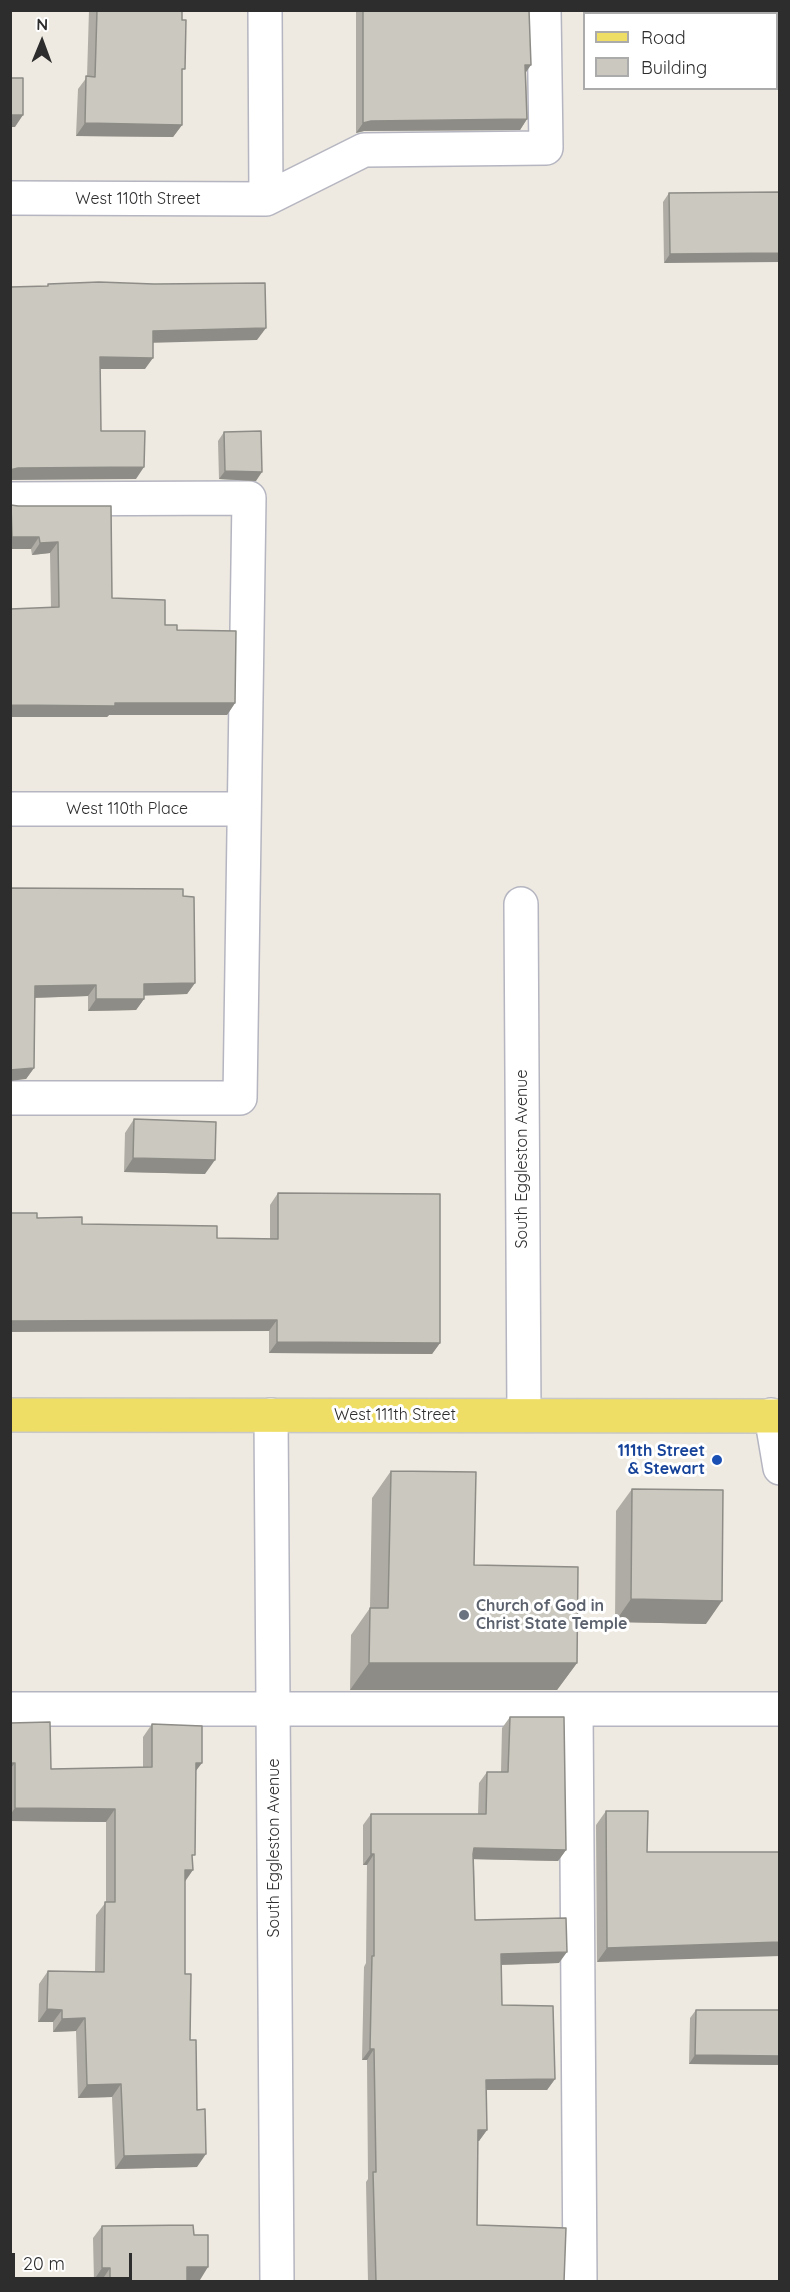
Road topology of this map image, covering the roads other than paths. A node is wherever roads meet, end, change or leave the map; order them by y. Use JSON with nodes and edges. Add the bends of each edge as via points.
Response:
{"nodes":[{"id":1,"x":266,"y":10,"type":"edge"},
{"id":2,"x":544,"y":10,"type":"edge"},
{"id":3,"x":10,"y":198,"type":"edge"},
{"id":4,"x":266,"y":199,"type":"junction"},
{"id":5,"x":10,"y":499,"type":"edge"},
{"id":6,"x":10,"y":809,"type":"edge"},
{"id":7,"x":244,"y":809,"type":"junction"},
{"id":8,"x":521,"y":903,"type":"dead end"},
{"id":9,"x":10,"y":1098,"type":"edge"},
{"id":10,"x":10,"y":1415,"type":"edge"},
{"id":11,"x":271,"y":1415,"type":"junction"},
{"id":12,"x":524,"y":1415,"type":"junction"},
{"id":13,"x":776,"y":1416,"type":"edge"},
{"id":14,"x":780,"y":1468,"type":"edge"},
{"id":15,"x":10,"y":1709,"type":"edge"},
{"id":16,"x":273,"y":1709,"type":"junction"},
{"id":17,"x":576,"y":1709,"type":"junction"},
{"id":18,"x":780,"y":1709,"type":"edge"},
{"id":19,"x":277,"y":2282,"type":"edge"},
{"id":20,"x":580,"y":2282,"type":"edge"}],
"edges":[{"from":1,"to":4,"type":"street"},
{"from":2,"to":4,"type":"street","via":[[546,148],[364,150]]},
{"from":3,"to":4,"type":"street","name":"West 110th Street"},
{"from":5,"to":7,"type":"street","via":[[249,498]]},
{"from":6,"to":7,"type":"street","name":"West 110th Place"},
{"from":7,"to":9,"type":"street","via":[[240,1098]]},
{"from":8,"to":12,"type":"street","name":"South Eggleston Avenue"},
{"from":10,"to":11,"type":"main road","name":"West 111th Street"},
{"from":11,"to":12,"type":"main road","name":"West 111th Street"},
{"from":11,"to":16,"type":"street","name":"South Eggleston Avenue"},
{"from":12,"to":13,"type":"main road","name":"West 111th Street"},
{"from":13,"to":14,"type":"street"},
{"from":15,"to":16,"type":"street"},
{"from":16,"to":17,"type":"street"},
{"from":16,"to":19,"type":"street","name":"South Eggleston Avenue"},
{"from":17,"to":18,"type":"street"},
{"from":17,"to":20,"type":"street"}]}
